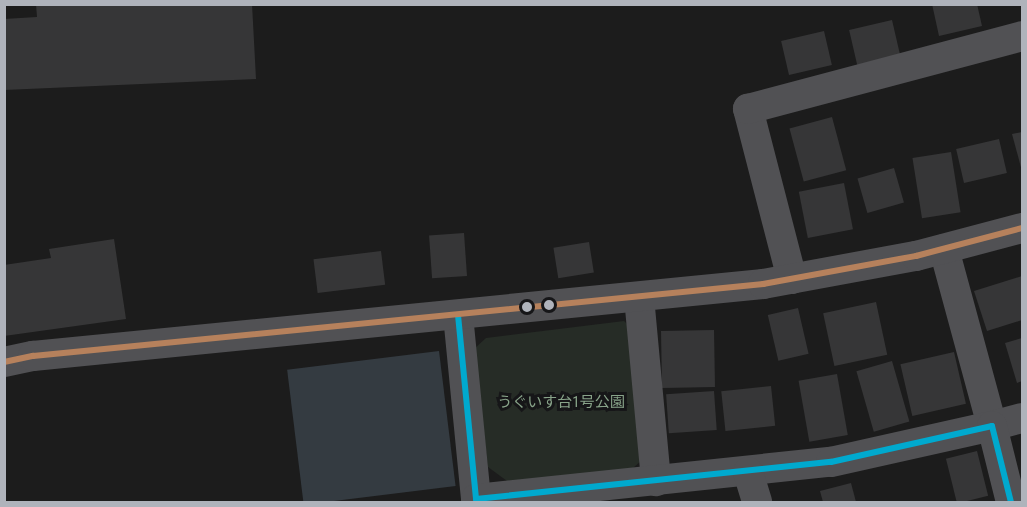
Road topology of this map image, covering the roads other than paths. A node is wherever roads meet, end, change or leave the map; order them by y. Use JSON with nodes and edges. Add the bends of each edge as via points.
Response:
{"nodes":[{"id":1,"x":1023,"y":36,"type":"edge"},
{"id":2,"x":1023,"y":228,"type":"edge"},
{"id":3,"x":945,"y":249,"type":"junction"},
{"id":4,"x":792,"y":279,"type":"junction"},
{"id":5,"x":639,"y":297,"type":"junction"},
{"id":6,"x":458,"y":315,"type":"junction"},
{"id":7,"x":4,"y":362,"type":"edge"},
{"id":8,"x":1023,"y":418,"type":"edge"},
{"id":9,"x":992,"y":426,"type":"junction"},
{"id":10,"x":748,"y":472,"type":"junction"},
{"id":11,"x":656,"y":481,"type":"junction"},
{"id":12,"x":757,"y":502,"type":"edge"},
{"id":13,"x":1011,"y":502,"type":"edge"}],
"edges":[{"from":1,"to":4,"type":"street","via":[[748,109]]},
{"from":2,"to":3,"type":"street"},
{"from":3,"to":4,"type":"street"},
{"from":3,"to":9,"type":"street"},
{"from":4,"to":5,"type":"street"},
{"from":5,"to":6,"type":"street"},
{"from":5,"to":11,"type":"street"},
{"from":6,"to":7,"type":"street"},
{"from":6,"to":11,"type":"street","via":[[476,499]]},
{"from":8,"to":9,"type":"street"},
{"from":9,"to":10,"type":"street","via":[[831,462]]},
{"from":9,"to":13,"type":"street"},
{"from":10,"to":11,"type":"street"},
{"from":10,"to":12,"type":"street"}]}
